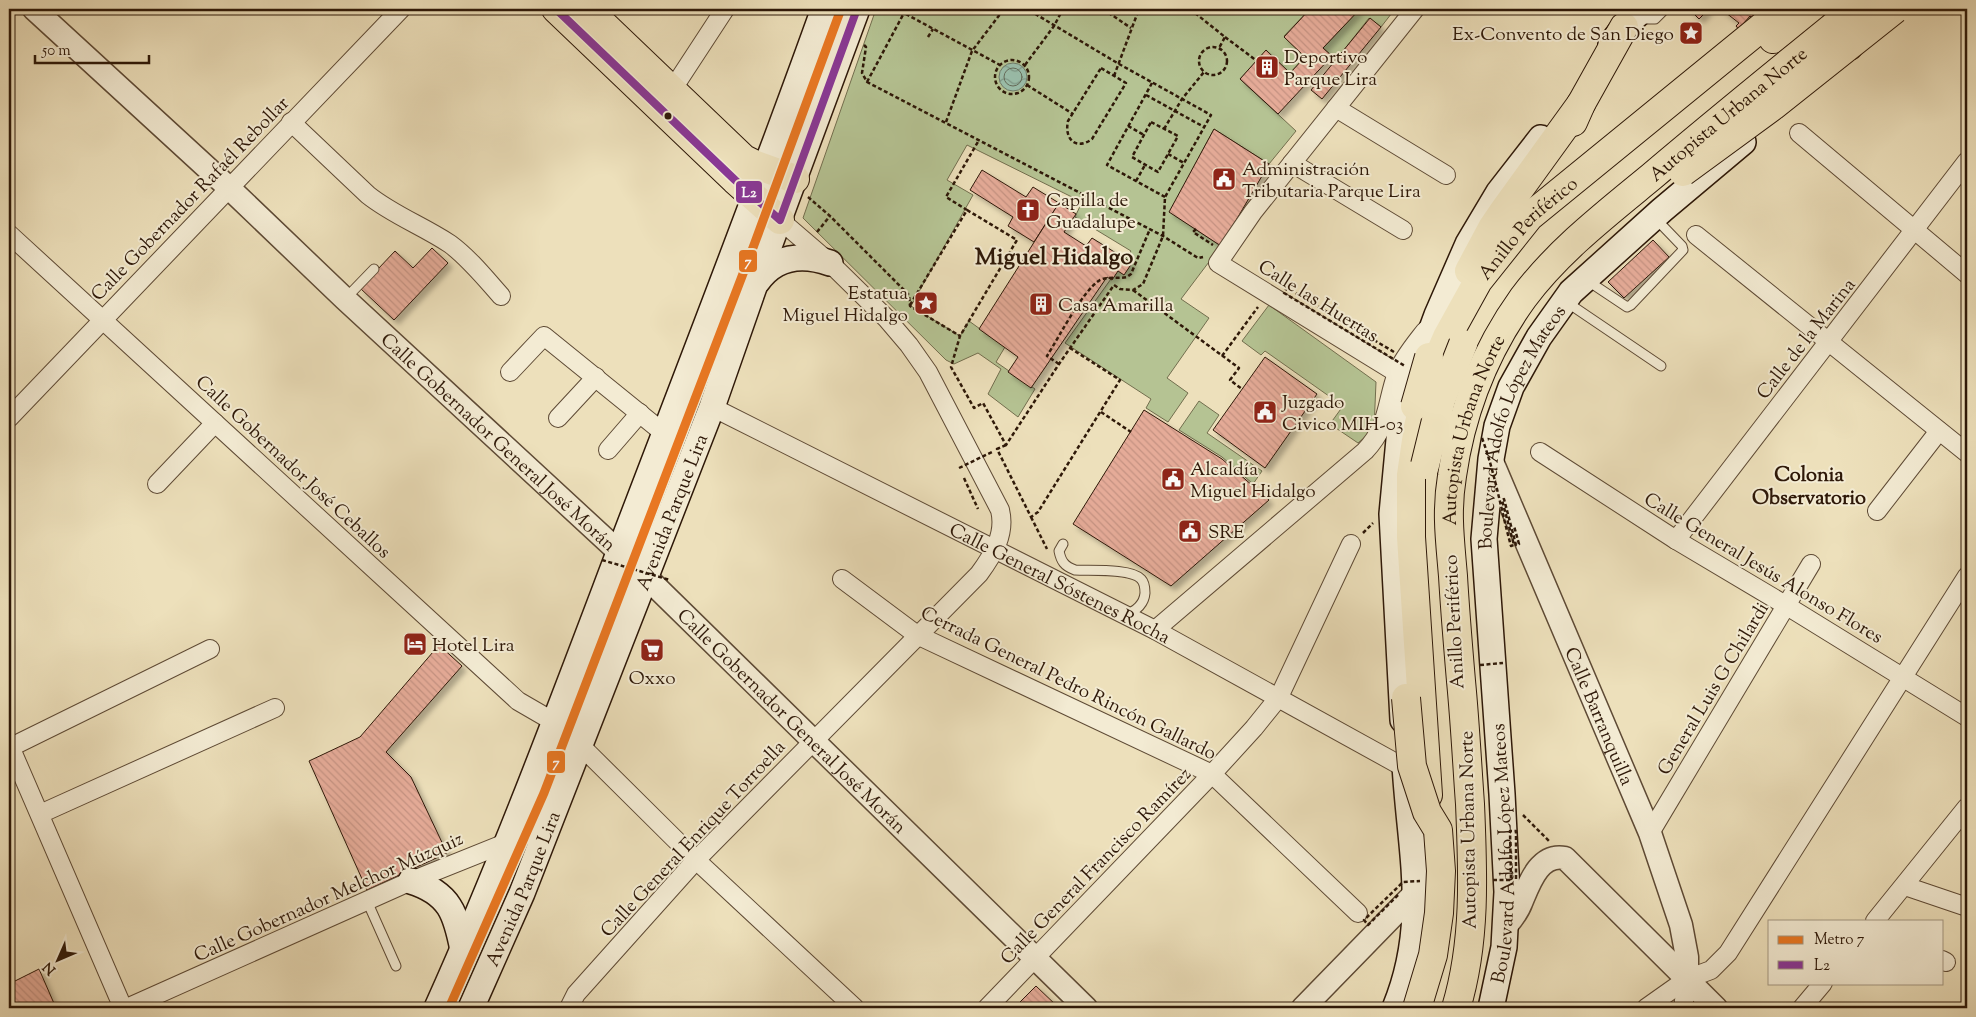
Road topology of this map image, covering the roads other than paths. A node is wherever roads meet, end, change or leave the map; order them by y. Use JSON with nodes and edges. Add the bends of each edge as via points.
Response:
{"nodes":[{"id":1,"x":34,"y":9,"type":"edge"},
{"id":2,"x":401,"y":9,"type":"edge"},
{"id":3,"x":556,"y":9,"type":"edge"},
{"id":4,"x":587,"y":9,"type":"edge"},
{"id":5,"x":725,"y":9,"type":"edge"},
{"id":6,"x":824,"y":9,"type":"edge"},
{"id":7,"x":857,"y":9,"type":"edge"},
{"id":8,"x":1415,"y":9,"type":"edge"},
{"id":9,"x":1665,"y":9,"type":"edge"},
{"id":10,"x":1784,"y":9,"type":"edge"},
{"id":11,"x":1811,"y":9,"type":"edge"},
{"id":12,"x":1844,"y":9,"type":"edge"},
{"id":13,"x":1855,"y":9,"type":"edge"},
{"id":14,"x":1870,"y":9,"type":"edge"},
{"id":15,"x":1895,"y":9,"type":"edge"},
{"id":16,"x":1911,"y":9,"type":"edge"},
{"id":17,"x":1633,"y":18,"type":"edge"},
{"id":18,"x":1840,"y":62,"type":"junction"},
{"id":19,"x":1773,"y":72,"type":"junction"},
{"id":20,"x":672,"y":90,"type":"junction"},
{"id":21,"x":1581,"y":104,"type":"junction"},
{"id":22,"x":1336,"y":108,"type":"junction"},
{"id":23,"x":291,"y":122,"type":"junction"},
{"id":24,"x":1799,"y":133,"type":"dead end"},
{"id":25,"x":1967,"y":162,"type":"edge"},
{"id":26,"x":1292,"y":163,"type":"junction"},
{"id":27,"x":1717,"y":164,"type":"junction"},
{"id":28,"x":766,"y":168,"type":"junction"},
{"id":29,"x":1446,"y":175,"type":"dead end"},
{"id":30,"x":1523,"y":183,"type":"junction"},
{"id":31,"x":228,"y":187,"type":"junction"},
{"id":32,"x":801,"y":188,"type":"junction"},
{"id":33,"x":755,"y":198,"type":"junction"},
{"id":34,"x":1654,"y":217,"type":"junction"},
{"id":35,"x":780,"y":220,"type":"junction"},
{"id":36,"x":1402,"y":230,"type":"dead end"},
{"id":37,"x":1915,"y":231,"type":"junction"},
{"id":38,"x":1696,"y":235,"type":"dead end"},
{"id":39,"x":10,"y":236,"type":"edge"},
{"id":40,"x":1566,"y":250,"type":"junction"},
{"id":41,"x":830,"y":262,"type":"junction"},
{"id":42,"x":374,"y":269,"type":"dead end"},
{"id":43,"x":1967,"y":274,"type":"edge"},
{"id":44,"x":1585,"y":279,"type":"junction"},
{"id":45,"x":1478,"y":281,"type":"junction"},
{"id":46,"x":755,"y":284,"type":"junction"},
{"id":47,"x":501,"y":296,"type":"dead end"},
{"id":48,"x":345,"y":299,"type":"junction"},
{"id":49,"x":1565,"y":301,"type":"junction"},
{"id":50,"x":1443,"y":311,"type":"junction"},
{"id":51,"x":104,"y":319,"type":"junction"},
{"id":52,"x":1829,"y":342,"type":"junction"},
{"id":53,"x":1661,"y":366,"type":"dead end"},
{"id":54,"x":510,"y":372,"type":"dead end"},
{"id":55,"x":1397,"y":373,"type":"junction"},
{"id":56,"x":596,"y":377,"type":"junction"},
{"id":57,"x":712,"y":407,"type":"junction"},
{"id":58,"x":640,"y":413,"type":"junction"},
{"id":59,"x":9,"y":418,"type":"edge"},
{"id":60,"x":558,"y":418,"type":"dead end"},
{"id":61,"x":215,"y":422,"type":"junction"},
{"id":62,"x":1939,"y":431,"type":"junction"},
{"id":63,"x":665,"y":434,"type":"junction"},
{"id":64,"x":608,"y":450,"type":"dead end"},
{"id":65,"x":1540,"y":452,"type":"dead end"},
{"id":66,"x":1967,"y":453,"type":"edge"},
{"id":67,"x":1490,"y":459,"type":"junction"},
{"id":68,"x":157,"y":484,"type":"dead end"},
{"id":69,"x":1877,"y":511,"type":"dead end"},
{"id":70,"x":1676,"y":540,"type":"junction"},
{"id":71,"x":1063,"y":544,"type":"dead end"},
{"id":72,"x":1351,"y":544,"type":"dead end"},
{"id":73,"x":994,"y":548,"type":"junction"},
{"id":74,"x":611,"y":556,"type":"junction"},
{"id":75,"x":1811,"y":564,"type":"dead end"},
{"id":76,"x":644,"y":576,"type":"junction"},
{"id":77,"x":1967,"y":576,"type":"edge"},
{"id":78,"x":842,"y":579,"type":"dead end"},
{"id":79,"x":1787,"y":606,"type":"junction"},
{"id":80,"x":1125,"y":615,"type":"junction"},
{"id":81,"x":1155,"y":630,"type":"junction"},
{"id":82,"x":917,"y":635,"type":"junction"},
{"id":83,"x":210,"y":649,"type":"dead end"},
{"id":84,"x":1902,"y":676,"type":"junction"},
{"id":85,"x":1279,"y":697,"type":"junction"},
{"id":86,"x":275,"y":708,"type":"dead end"},
{"id":87,"x":1967,"y":717,"type":"edge"},
{"id":88,"x":556,"y":723,"type":"junction"},
{"id":89,"x":812,"y":741,"type":"junction"},
{"id":90,"x":580,"y":745,"type":"junction"},
{"id":91,"x":9,"y":746,"type":"edge"},
{"id":92,"x":1405,"y":768,"type":"junction"},
{"id":93,"x":1212,"y":774,"type":"junction"},
{"id":94,"x":1967,"y":808,"type":"edge"},
{"id":95,"x":40,"y":814,"type":"junction"},
{"id":96,"x":548,"y":826,"type":"junction"},
{"id":97,"x":1438,"y":830,"type":"junction"},
{"id":98,"x":1650,"y":832,"type":"junction"},
{"id":99,"x":508,"y":841,"type":"junction"},
{"id":100,"x":696,"y":860,"type":"junction"},
{"id":101,"x":411,"y":881,"type":"junction"},
{"id":102,"x":1905,"y":886,"type":"junction"},
{"id":103,"x":1417,"y":891,"type":"junction"},
{"id":104,"x":366,"y":901,"type":"junction"},
{"id":105,"x":1967,"y":907,"type":"edge"},
{"id":106,"x":1358,"y":913,"type":"dead end"},
{"id":107,"x":1877,"y":920,"type":"edge"},
{"id":108,"x":1506,"y":926,"type":"junction"},
{"id":109,"x":462,"y":950,"type":"junction"},
{"id":110,"x":1035,"y":957,"type":"junction"},
{"id":111,"x":396,"y":966,"type":"dead end"},
{"id":112,"x":1687,"y":979,"type":"junction"},
{"id":113,"x":1822,"y":984,"type":"edge"},
{"id":114,"x":125,"y":1008,"type":"edge"},
{"id":115,"x":437,"y":1008,"type":"edge"},
{"id":116,"x":470,"y":1008,"type":"edge"},
{"id":117,"x":569,"y":1008,"type":"edge"},
{"id":118,"x":855,"y":1008,"type":"edge"},
{"id":119,"x":987,"y":1008,"type":"edge"},
{"id":120,"x":1086,"y":1008,"type":"edge"},
{"id":121,"x":1303,"y":1008,"type":"edge"},
{"id":122,"x":1395,"y":1008,"type":"edge"},
{"id":123,"x":1408,"y":1008,"type":"edge"},
{"id":124,"x":1417,"y":1008,"type":"edge"},
{"id":125,"x":1446,"y":1008,"type":"edge"},
{"id":126,"x":1456,"y":1008,"type":"edge"},
{"id":127,"x":1491,"y":1008,"type":"edge"},
{"id":128,"x":1646,"y":1008,"type":"edge"},
{"id":129,"x":1683,"y":1008,"type":"edge"},
{"id":130,"x":1716,"y":1008,"type":"edge"},
{"id":131,"x":1802,"y":1008,"type":"edge"}],
"edges":[{"from":1,"to":31,"type":"street","name":"Calle Gobernador General José Morán"},
{"from":2,"to":23,"type":"street","name":"Calle Gobernador Rafaél Rebollar"},
{"from":3,"to":33,"type":"main road"},
{"from":4,"to":20,"type":"main road"},
{"from":5,"to":20,"type":"street"},
{"from":6,"to":28,"type":"main road","name":"Avenida Parque Lira"},
{"from":7,"to":32,"type":"main road","name":"Avenida Parque Lira"},
{"from":8,"to":22,"type":"street"},
{"from":9,"to":17,"type":"lane","via":[[1654,19]]},
{"from":10,"to":45,"type":"main road","name":"Anillo Periférico","via":[[1529,217]]},
{"from":11,"to":97,"type":"main road","name":"Autopista Urbana Norte","bridge":true,"via":[[1542,231],[1511,266],[1468,333],[1441,400],[1430,440],[1422,503],[1421,548]]},
{"from":12,"to":19,"type":"main road","name":"Anillo Periférico"},
{"from":13,"to":40,"type":"main road","name":"Autopista Urbana Norte","bridge":true},
{"from":14,"to":18,"type":"main road"},
{"from":15,"to":40,"type":"main road","bridge":true,"via":[[1622,221],[1596,238]]},
{"from":16,"to":18,"type":"main road","name":"Boulevard Adolfo López Mateos"},
{"from":17,"to":21,"type":"main road"},
{"from":17,"to":50,"type":"main road","via":[[1499,192],[1468,244]]},
{"from":18,"to":27,"type":"main road","name":"Boulevard Adolfo López Mateos"},
{"from":19,"to":27,"type":"main road"},
{"from":19,"to":125,"type":"main road","name":"Anillo Periférico","via":[[1593,211],[1560,242],[1505,309],[1489,338],[1462,405],[1454,438],[1446,504],[1467,895],[1458,967]]},
{"from":20,"to":28,"type":"main road","via":[[744,159]]},
{"from":21,"to":30,"type":"main road"},
{"from":21,"to":45,"type":"main road","via":[[1556,160]]},
{"from":22,"to":26,"type":"street"},
{"from":22,"to":29,"type":"street"},
{"from":23,"to":31,"type":"street","name":"Calle Gobernador Rafaél Rebollar"},
{"from":23,"to":47,"type":"street","via":[[380,204],[461,253]]},
{"from":24,"to":37,"type":"street"},
{"from":25,"to":37,"type":"street","name":"Calle de la Marina"},
{"from":26,"to":36,"type":"street"},
{"from":26,"to":55,"type":"street","name":"Calle las Huertas","via":[[1222,256],[1268,293]]},
{"from":27,"to":34,"type":"main road","name":"Boulevard Adolfo López Mateos"},
{"from":28,"to":32,"type":"main road"},
{"from":28,"to":33,"type":"main road","name":"Avenida Parque Lira"},
{"from":30,"to":45,"type":"main road","via":[[1517,200],[1481,261]]},
{"from":30,"to":50,"type":"main road"},
{"from":31,"to":48,"type":"street","name":"Calle Gobernador General José Morán"},
{"from":31,"to":51,"type":"street","name":"Calle Gobernador Rafaél Rebollar"},
{"from":32,"to":35,"type":"main road","name":"Avenida Parque Lira"},
{"from":33,"to":35,"type":"main road"},
{"from":33,"to":63,"type":"main road","name":"Avenida Parque Lira"},
{"from":34,"to":44,"type":"main road","name":"Boulevard Adolfo López Mateos"},
{"from":34,"to":44,"type":"lane","via":[[1683,250],[1631,305],[1624,306]]},
{"from":35,"to":41,"type":"street","name":"Calle General Enrique Torroella"},
{"from":35,"to":46,"type":"main road","name":"Avenida Parque Lira"},
{"from":37,"to":43,"type":"street"},
{"from":37,"to":52,"type":"street","name":"Calle de la Marina"},
{"from":38,"to":52,"type":"street"},
{"from":39,"to":51,"type":"street","name":"Calle Gobernador José Ceballos"},
{"from":40,"to":126,"type":"main road","name":"Autopista Urbana Norte","bridge":true,"via":[[1522,300],[1478,378],[1460,430],[1451,478],[1447,522],[1465,731],[1472,890],[1467,963]]},
{"from":41,"to":46,"type":"main road","via":[[810,257],[788,258],[768,269]]},
{"from":41,"to":73,"type":"street","name":"Calle General Enrique Torroella","via":[[886,318],[928,372],[1000,510],[1002,527]]},
{"from":42,"to":48,"type":"lane"},
{"from":44,"to":49,"type":"main road","name":"Boulevard Adolfo López Mateos"},
{"from":45,"to":123,"type":"main road","name":"Anillo Periférico","via":[[1431,374],[1418,427],[1411,476],[1411,537],[1429,812],[1431,913],[1425,952]]},
{"from":46,"to":57,"type":"main road","name":"Avenida Parque Lira"},
{"from":48,"to":74,"type":"street","name":"Calle Gobernador General José Morán"},
{"from":49,"to":53,"type":"lane"},
{"from":49,"to":67,"type":"main road","name":"Boulevard Adolfo López Mateos","via":[[1539,337],[1511,388],[1497,426]]},
{"from":50,"to":55,"type":"street","via":[[1404,359]]},
{"from":50,"to":92,"type":"main road","via":[[1412,383],[1400,429],[1393,497]]},
{"from":50,"to":97,"type":"main road","bridge":true,"via":[[1408,433],[1398,510],[1410,751],[1427,812]]},
{"from":51,"to":59,"type":"street","name":"Calle Gobernador Rafaél Rebollar"},
{"from":51,"to":61,"type":"street","name":"Calle Gobernador José Ceballos"},
{"from":52,"to":62,"type":"street"},
{"from":52,"to":70,"type":"street","name":"Calle de la Marina"},
{"from":54,"to":56,"type":"street","via":[[544,336]]},
{"from":55,"to":81,"type":"street","via":[[1382,427],[1370,446]]},
{"from":56,"to":58,"type":"street"},
{"from":56,"to":60,"type":"street"},
{"from":57,"to":73,"type":"street","name":"Calle General Sóstenes Rocha"},
{"from":57,"to":76,"type":"main road","name":"Avenida Parque Lira"},
{"from":58,"to":63,"type":"street"},
{"from":58,"to":64,"type":"street"},
{"from":61,"to":68,"type":"street"},
{"from":61,"to":88,"type":"street","name":"Calle Gobernador José Ceballos","via":[[518,701]]},
{"from":62,"to":66,"type":"street"},
{"from":62,"to":69,"type":"street"},
{"from":63,"to":74,"type":"main road","name":"Avenida Parque Lira"},
{"from":65,"to":70,"type":"street","name":"Calle General Jesús Alonso Flores"},
{"from":67,"to":98,"type":"street","name":"Calle Barranquilla"},
{"from":67,"to":108,"type":"main road","name":"Boulevard Adolfo López Mateos","via":[[1484,539],[1502,794]]},
{"from":70,"to":79,"type":"street","name":"Calle General Jesús Alonso Flores"},
{"from":71,"to":80,"type":"lane","via":[[1059,551],[1067,567],[1131,573],[1140,578],[1145,598],[1135,611]]},
{"from":72,"to":85,"type":"street","name":"Calle General Francisco Ramírez"},
{"from":73,"to":80,"type":"street","name":"Calle General Sóstenes Rocha"},
{"from":73,"to":82,"type":"street","name":"Calle General Enrique Torroella","via":[[978,574]]},
{"from":74,"to":76,"type":"street","name":"Calle Gobernador General José Morán"},
{"from":74,"to":88,"type":"main road","name":"Avenida Parque Lira"},
{"from":75,"to":79,"type":"street","name":"General Luis G Chilardi"},
{"from":76,"to":89,"type":"street","name":"Calle Gobernador General José Morán"},
{"from":76,"to":90,"type":"main road","name":"Avenida Parque Lira"},
{"from":77,"to":84,"type":"street"},
{"from":78,"to":82,"type":"street","name":"Cerrada General Pedro Rincón Gallardo"},
{"from":79,"to":84,"type":"street","name":"Calle General Jesús Alonso Flores"},
{"from":79,"to":98,"type":"street","name":"General Luis G Chilardi"},
{"from":80,"to":81,"type":"street","name":"Calle General Sóstenes Rocha"},
{"from":81,"to":85,"type":"street","name":"Calle General Sóstenes Rocha"},
{"from":82,"to":89,"type":"street","name":"Calle General Enrique Torroella"},
{"from":82,"to":93,"type":"street","name":"Cerrada General Pedro Rincón Gallardo"},
{"from":83,"to":91,"type":"street"},
{"from":84,"to":87,"type":"street","name":"Calle General Jesús Alonso Flores"},
{"from":84,"to":112,"type":"street","via":[[1728,953],[1711,970]]},
{"from":85,"to":92,"type":"street","name":"Calle General Sóstenes Rocha"},
{"from":85,"to":93,"type":"street","name":"Calle General Francisco Ramírez"},
{"from":86,"to":95,"type":"street"},
{"from":88,"to":99,"type":"main road","name":"Avenida Parque Lira"},
{"from":89,"to":100,"type":"street","name":"Calle General Enrique Torroella"},
{"from":89,"to":110,"type":"street","name":"Calle Gobernador General José Morán"},
{"from":90,"to":96,"type":"main road","name":"Avenida Parque Lira"},
{"from":90,"to":100,"type":"street"},
{"from":91,"to":95,"type":"street"},
{"from":92,"to":103,"type":"main road"},
{"from":93,"to":106,"type":"street","name":"Cerrada General Pedro Rincón Gallardo"},
{"from":93,"to":110,"type":"street","name":"Calle General Francisco Ramírez"},
{"from":94,"to":102,"type":"street"},
{"from":95,"to":114,"type":"street"},
{"from":96,"to":99,"type":"street","name":"Calle Gobernador Melchor Múzquiz"},
{"from":96,"to":116,"type":"main road","name":"Avenida Parque Lira"},
{"from":97,"to":124,"type":"main road","name":"Autopista Urbana Norte","bridge":true,"via":[[1441,871],[1439,913],[1433,955]]},
{"from":98,"to":112,"type":"street","name":"Calle Barranquilla","via":[[1679,918],[1687,957]]},
{"from":99,"to":101,"type":"street","name":"Calle Gobernador Melchor Múzquiz"},
{"from":99,"to":109,"type":"main road","name":"Avenida Parque Lira"},
{"from":100,"to":117,"type":"street","name":"Calle General Enrique Torroella","via":[[576,994]]},
{"from":100,"to":118,"type":"street"},
{"from":101,"to":104,"type":"street","name":"Calle Gobernador Melchor Múzquiz"},
{"from":101,"to":109,"type":"main road","via":[[436,892],[449,906],[457,920]]},
{"from":102,"to":105,"type":"street"},
{"from":102,"to":107,"type":"street"},
{"from":103,"to":121,"type":"street"},
{"from":103,"to":122,"type":"main road","via":[[1410,963]]},
{"from":104,"to":111,"type":"lane"},
{"from":104,"to":114,"type":"street","name":"Calle Gobernador Melchor Múzquiz"},
{"from":108,"to":112,"type":"street","via":[[1536,872],[1551,859],[1566,858]]},
{"from":108,"to":127,"type":"main road","name":"Boulevard Adolfo López Mateos"},
{"from":109,"to":115,"type":"main road","name":"Avenida Parque Lira"},
{"from":110,"to":119,"type":"street","name":"Calle General Francisco Ramírez"},
{"from":110,"to":120,"type":"street","name":"Calle Gobernador General José Morán"},
{"from":112,"to":128,"type":"street"},
{"from":112,"to":129,"type":"street"},
{"from":112,"to":130,"type":"street"},
{"from":113,"to":131,"type":"street"}]}
